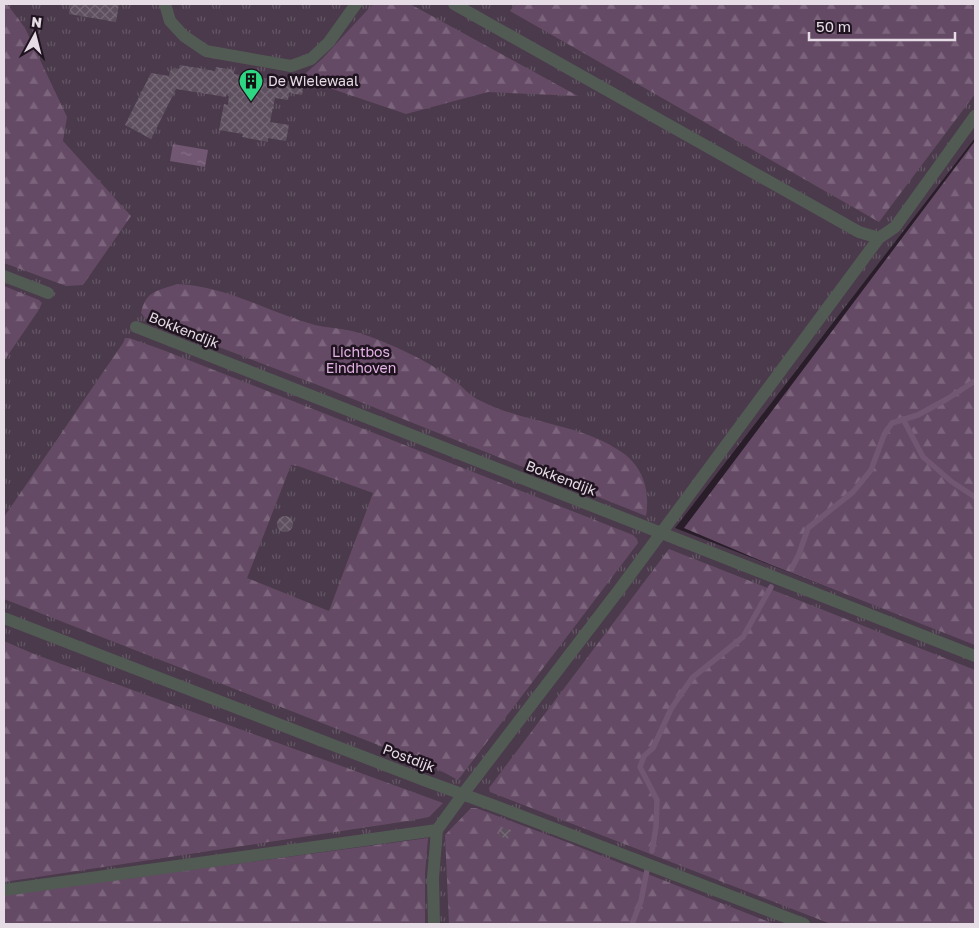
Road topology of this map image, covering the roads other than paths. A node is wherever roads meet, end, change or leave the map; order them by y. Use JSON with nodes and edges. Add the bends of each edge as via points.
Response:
{"nodes":[{"id":1,"x":164,"y":4,"type":"edge"},
{"id":2,"x":356,"y":4,"type":"edge"},
{"id":3,"x":454,"y":4,"type":"edge"},
{"id":4,"x":975,"y":116,"type":"edge"},
{"id":5,"x":879,"y":238,"type":"junction"},
{"id":6,"x":4,"y":276,"type":"edge"},
{"id":7,"x":48,"y":293,"type":"dead end"},
{"id":8,"x":136,"y":327,"type":"dead end"},
{"id":9,"x":661,"y":533,"type":"junction"},
{"id":10,"x":4,"y":618,"type":"edge"},
{"id":11,"x":975,"y":656,"type":"edge"},
{"id":12,"x":463,"y":794,"type":"junction"},
{"id":13,"x":437,"y":830,"type":"junction"},
{"id":14,"x":4,"y":890,"type":"edge"},
{"id":15,"x":434,"y":924,"type":"edge"},
{"id":16,"x":804,"y":924,"type":"edge"}],
"edges":[{"from":1,"to":2,"type":"street","via":[[170,21],[184,36],[206,51],[292,66],[311,59],[329,42]]},
{"from":3,"to":5,"type":"street","via":[[859,232]]},
{"from":4,"to":5,"type":"street","via":[[895,227]]},
{"from":5,"to":9,"type":"street"},
{"from":6,"to":7,"type":"street"},
{"from":8,"to":9,"type":"street","name":"Bokkendijk"},
{"from":9,"to":11,"type":"street","name":"Bokkendijk"},
{"from":9,"to":12,"type":"street"},
{"from":10,"to":12,"type":"street","name":"Postdijk"},
{"from":12,"to":13,"type":"street"},
{"from":12,"to":16,"type":"street","name":"Postdijk"},
{"from":13,"to":14,"type":"street"},
{"from":13,"to":15,"type":"street"}]}
